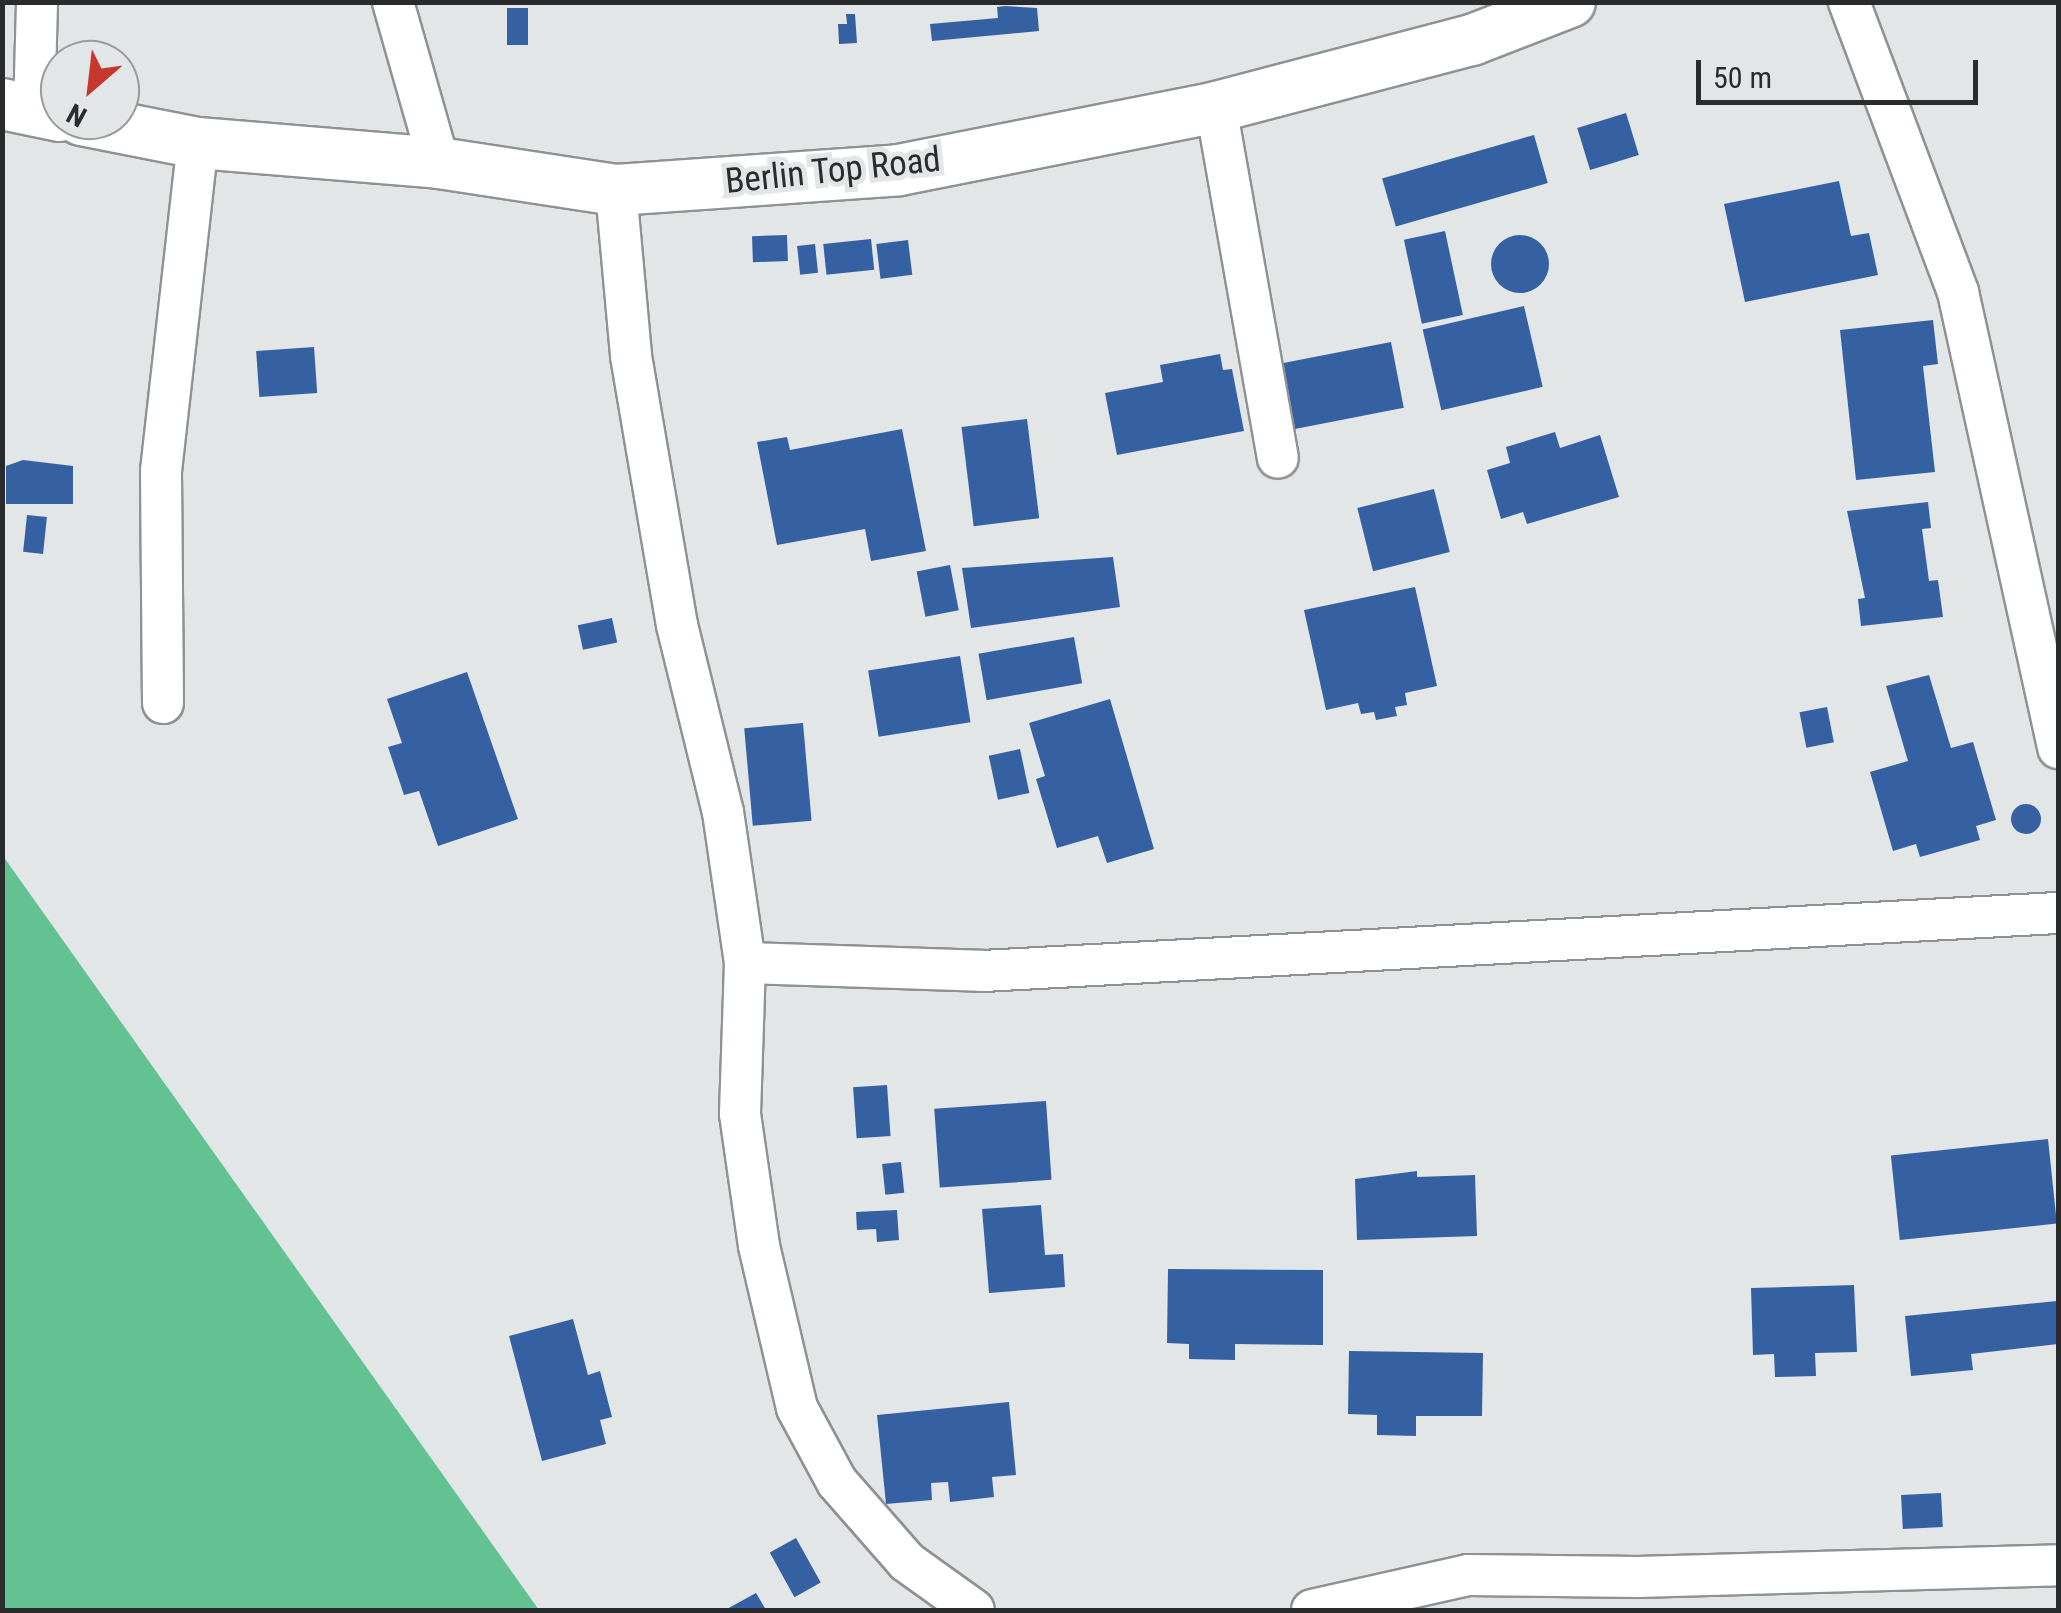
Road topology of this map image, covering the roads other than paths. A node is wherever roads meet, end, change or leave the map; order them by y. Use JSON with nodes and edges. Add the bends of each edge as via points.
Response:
{"nodes":[{"id":1,"x":36,"y":2,"type":"edge"},
{"id":2,"x":393,"y":2,"type":"edge"},
{"id":3,"x":1570,"y":2,"type":"edge"},
{"id":4,"x":1849,"y":2,"type":"edge"},
{"id":5,"x":40,"y":58,"type":"edge"},
{"id":6,"x":1216,"y":107,"type":"junction"},
{"id":7,"x":140,"y":132,"type":"edge"},
{"id":8,"x":198,"y":143,"type":"junction"},
{"id":9,"x":439,"y":163,"type":"junction"},
{"id":10,"x":616,"y":190,"type":"junction"},
{"id":11,"x":1278,"y":458,"type":"dead end"},
{"id":12,"x":163,"y":702,"type":"dead end"},
{"id":13,"x":2058,"y":748,"type":"edge"},
{"id":14,"x":2058,"y":913,"type":"edge"},
{"id":15,"x":745,"y":963,"type":"junction"},
{"id":16,"x":2058,"y":1565,"type":"edge"},
{"id":17,"x":974,"y":1610,"type":"edge"},
{"id":18,"x":1312,"y":1610,"type":"edge"}],
"edges":[{"from":1,"to":5,"type":"street"},
{"from":2,"to":9,"type":"street"},
{"from":3,"to":6,"type":"street","name":"Berlin Top Road","via":[[1472,40]]},
{"from":4,"to":13,"type":"street","via":[[1958,292]]},
{"from":6,"to":10,"type":"street","name":"Berlin Top Road","via":[[899,170]]},
{"from":6,"to":11,"type":"street"},
{"from":7,"to":8,"type":"street","name":"Berlin Top Road"},
{"from":8,"to":9,"type":"street","name":"Berlin Top Road"},
{"from":8,"to":12,"type":"street","via":[[161,471]]},
{"from":9,"to":10,"type":"street","name":"Berlin Top Road"},
{"from":10,"to":15,"type":"street","via":[[631,356],[677,624],[723,812]]},
{"from":14,"to":15,"type":"street","via":[[983,971]]},
{"from":15,"to":17,"type":"street","via":[[740,1114],[759,1246],[797,1408],[838,1482],[906,1562]]},
{"from":16,"to":18,"type":"street","via":[[1468,1575]]}]}
